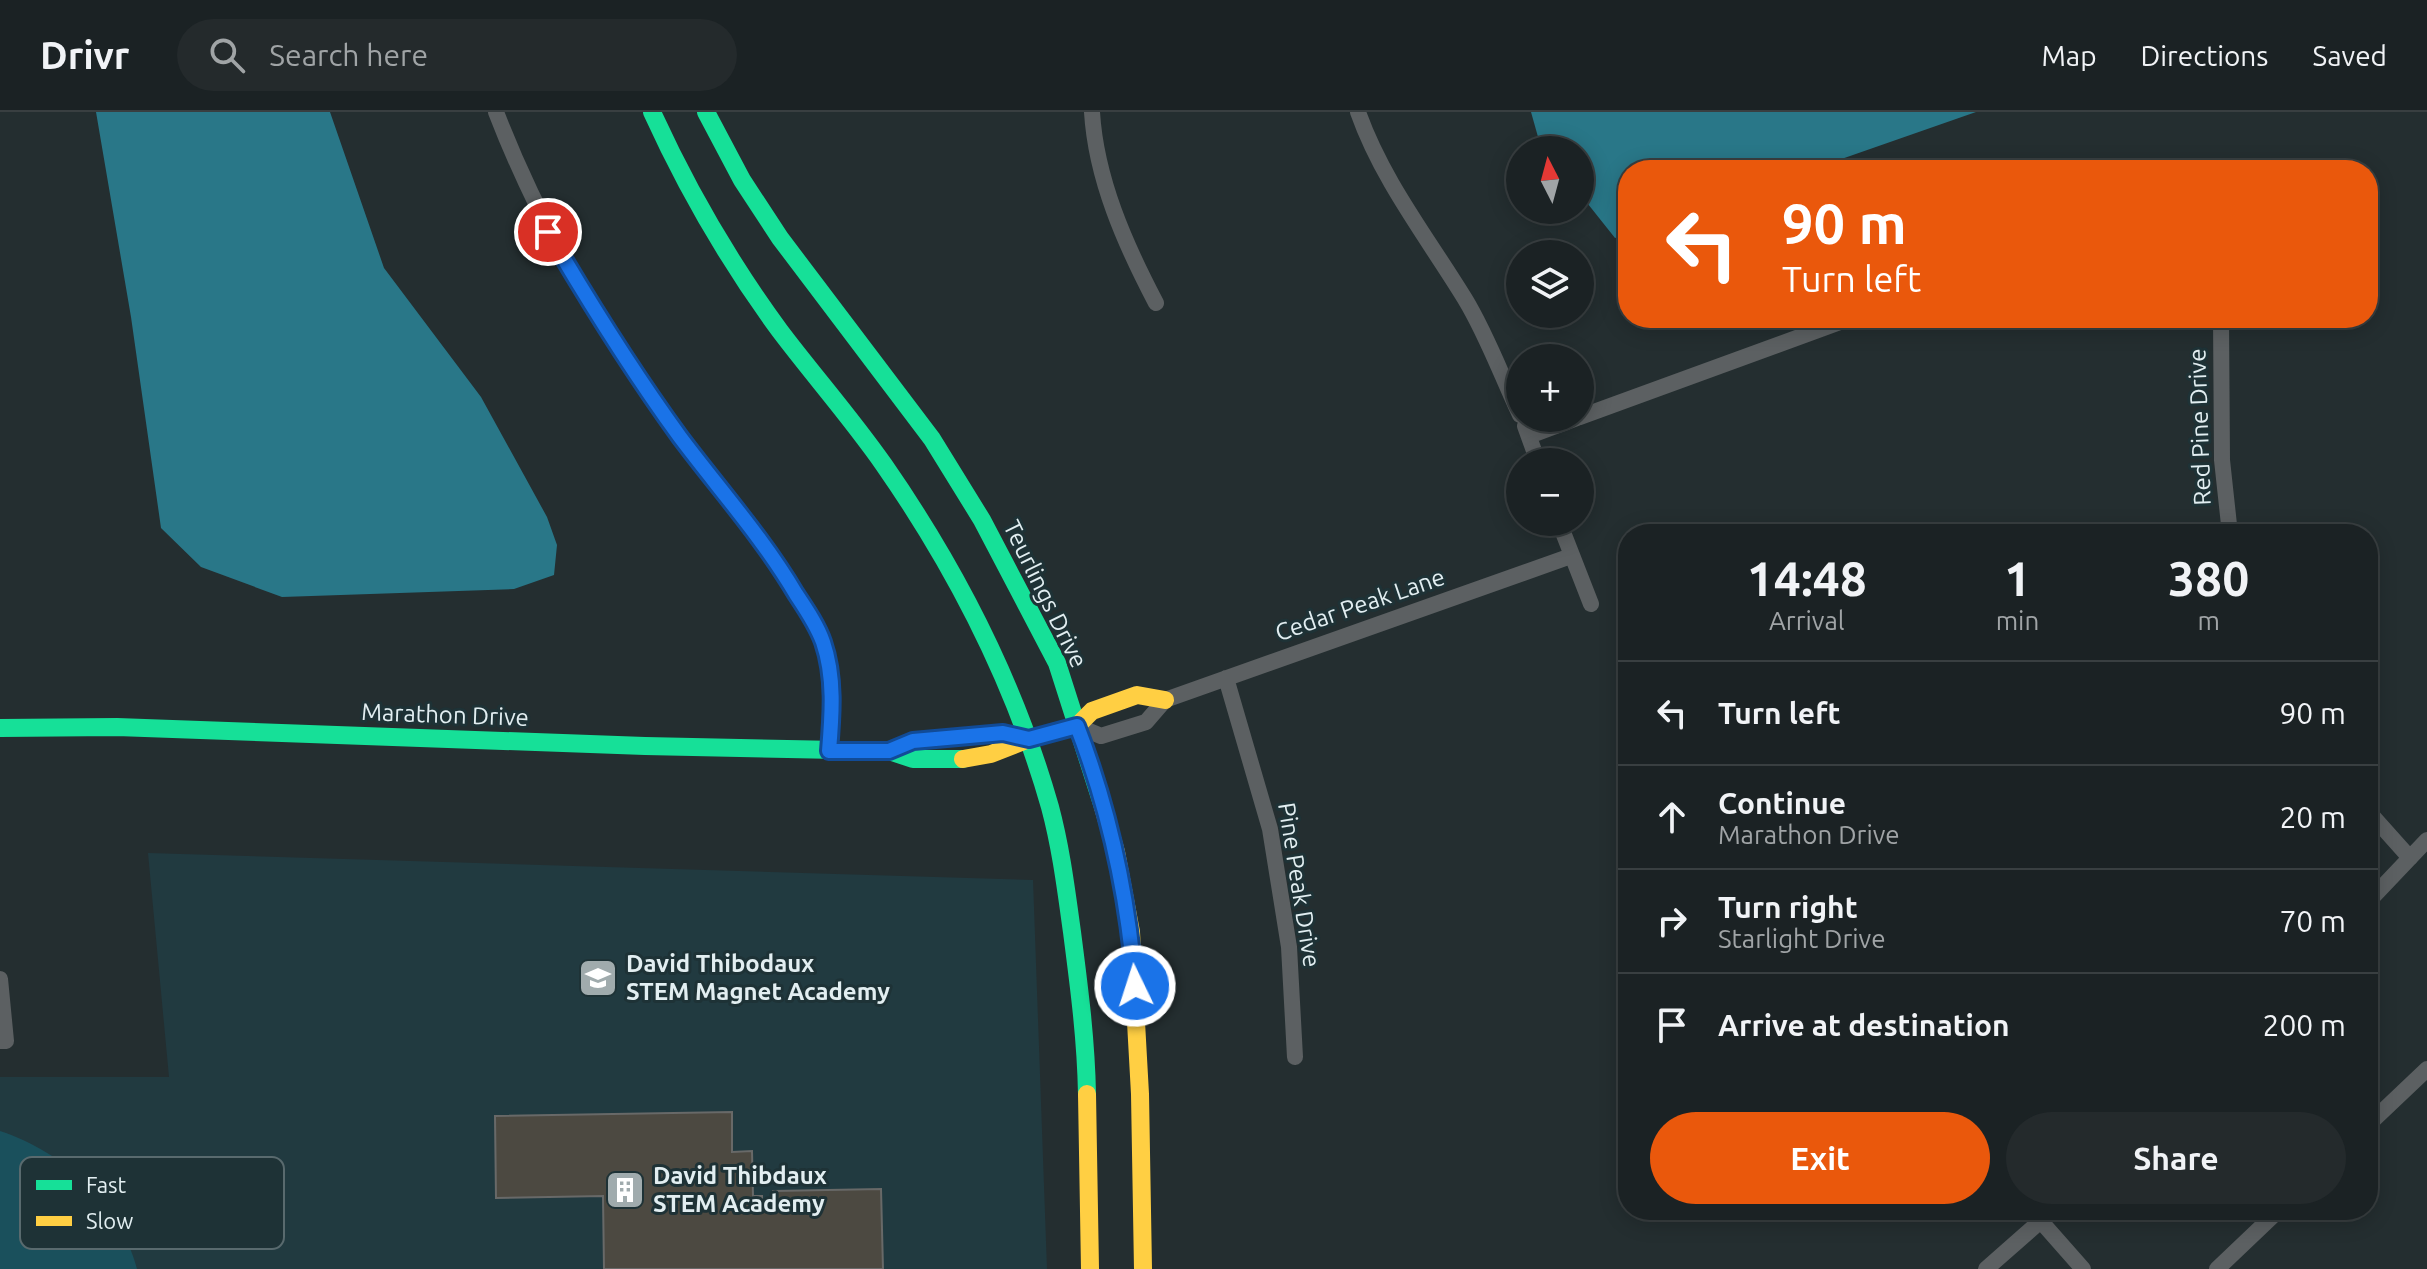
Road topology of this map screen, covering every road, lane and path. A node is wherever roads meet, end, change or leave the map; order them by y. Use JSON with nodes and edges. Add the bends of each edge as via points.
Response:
{"nodes":[{"id":1,"x":496,"y":112,"type":"edge"},
{"id":2,"x":652,"y":112,"type":"edge"},
{"id":3,"x":706,"y":112,"type":"edge"},
{"id":4,"x":1092,"y":112,"type":"edge"},
{"id":5,"x":1358,"y":112,"type":"edge"},
{"id":6,"x":1156,"y":303,"type":"dead end"},
{"id":7,"x":1823,"y":328,"type":"edge"},
{"id":8,"x":2221,"y":328,"type":"edge"},
{"id":9,"x":1506,"y":385,"type":"edge"},
{"id":10,"x":1594,"y":411,"type":"edge"},
{"id":11,"x":1527,"y":432,"type":"edge"},
{"id":12,"x":1539,"y":432,"type":"edge"},
{"id":13,"x":1529,"y":436,"type":"junction"},
{"id":14,"x":1533,"y":448,"type":"edge"},
{"id":15,"x":2229,"y":524,"type":"edge"},
{"id":16,"x":1564,"y":536,"type":"edge"},
{"id":17,"x":1571,"y":556,"type":"junction"},
{"id":18,"x":1591,"y":604,"type":"dead end"},
{"id":19,"x":1226,"y":678,"type":"junction"},
{"id":20,"x":1165,"y":700,"type":"junction"},
{"id":21,"x":1077,"y":726,"type":"junction"},
{"id":22,"x":0,"y":728,"type":"edge"},
{"id":23,"x":1029,"y":739,"type":"junction"},
{"id":24,"x":829,"y":751,"type":"junction"},
{"id":25,"x":2378,"y":822,"type":"edge"},
{"id":26,"x":2427,"y":840,"type":"edge"},
{"id":27,"x":2410,"y":858,"type":"junction"},
{"id":28,"x":2378,"y":892,"type":"edge"},
{"id":29,"x":0,"y":979,"type":"edge"},
{"id":30,"x":0,"y":1041,"type":"edge"},
{"id":31,"x":1295,"y":1057,"type":"dead end"},
{"id":32,"x":2427,"y":1069,"type":"edge"},
{"id":33,"x":2378,"y":1116,"type":"edge"},
{"id":34,"x":2035,"y":1220,"type":"edge"},
{"id":35,"x":2046,"y":1220,"type":"edge"},
{"id":36,"x":2268,"y":1220,"type":"edge"},
{"id":37,"x":1090,"y":1269,"type":"edge"},
{"id":38,"x":1143,"y":1269,"type":"edge"},
{"id":39,"x":1986,"y":1269,"type":"edge"},
{"id":40,"x":2083,"y":1269,"type":"edge"},
{"id":41,"x":2217,"y":1269,"type":"edge"}],
"edges":[{"from":1,"to":24,"type":"street","via":[[548,232],[584,293],[812,619],[829,663]]},
{"from":2,"to":23,"type":"street","via":[[737,268],[887,469],[936,547],[1007,684]]},
{"from":3,"to":21,"type":"street","name":"Teurlings Drive","via":[[780,238],[932,439],[982,520],[1057,663]]},
{"from":4,"to":6,"type":"street","via":[[1110,201]]},
{"from":5,"to":9,"type":"street","via":[[1386,175],[1467,302]]},
{"from":7,"to":10,"type":"street"},
{"from":8,"to":15,"type":"street","name":"Red Pine Drive","via":[[2222,460]]},
{"from":11,"to":13,"type":"street"},
{"from":12,"to":13,"type":"street"},
{"from":13,"to":14,"type":"street"},
{"from":16,"to":17,"type":"street"},
{"from":17,"to":18,"type":"street"},
{"from":17,"to":19,"type":"street","name":"Cedar Peak Lane"},
{"from":19,"to":20,"type":"street","name":"Cedar Peak Lane"},
{"from":19,"to":31,"type":"street","name":"Pine Peak Drive","via":[[1270,829],[1289,947]]},
{"from":20,"to":21,"type":"street","name":"Cedar Peak Lane","via":[[1137,695],[1092,711]]},
{"from":20,"to":21,"type":"street","name":"Cedar Peak Lane","via":[[1146,722],[1101,736]]},
{"from":21,"to":23,"type":"street","name":"Marathon Drive"},
{"from":21,"to":38,"type":"street","name":"Teurlings Drive","via":[[1116,852],[1131,932]]},
{"from":22,"to":24,"type":"street","name":"Marathon Drive","via":[[103,726]]},
{"from":23,"to":24,"type":"street","name":"Marathon Drive","via":[[1009,749],[956,760],[913,759],[889,751]]},
{"from":23,"to":37,"type":"street","via":[[1063,864],[1083,1016]]},
{"from":25,"to":27,"type":"street"},
{"from":26,"to":27,"type":"street"},
{"from":27,"to":28,"type":"street"},
{"from":29,"to":30,"type":"street","via":[[6,1041]]},
{"from":32,"to":33,"type":"street"},
{"from":34,"to":39,"type":"street"},
{"from":35,"to":40,"type":"street"},
{"from":36,"to":41,"type":"street"}]}
